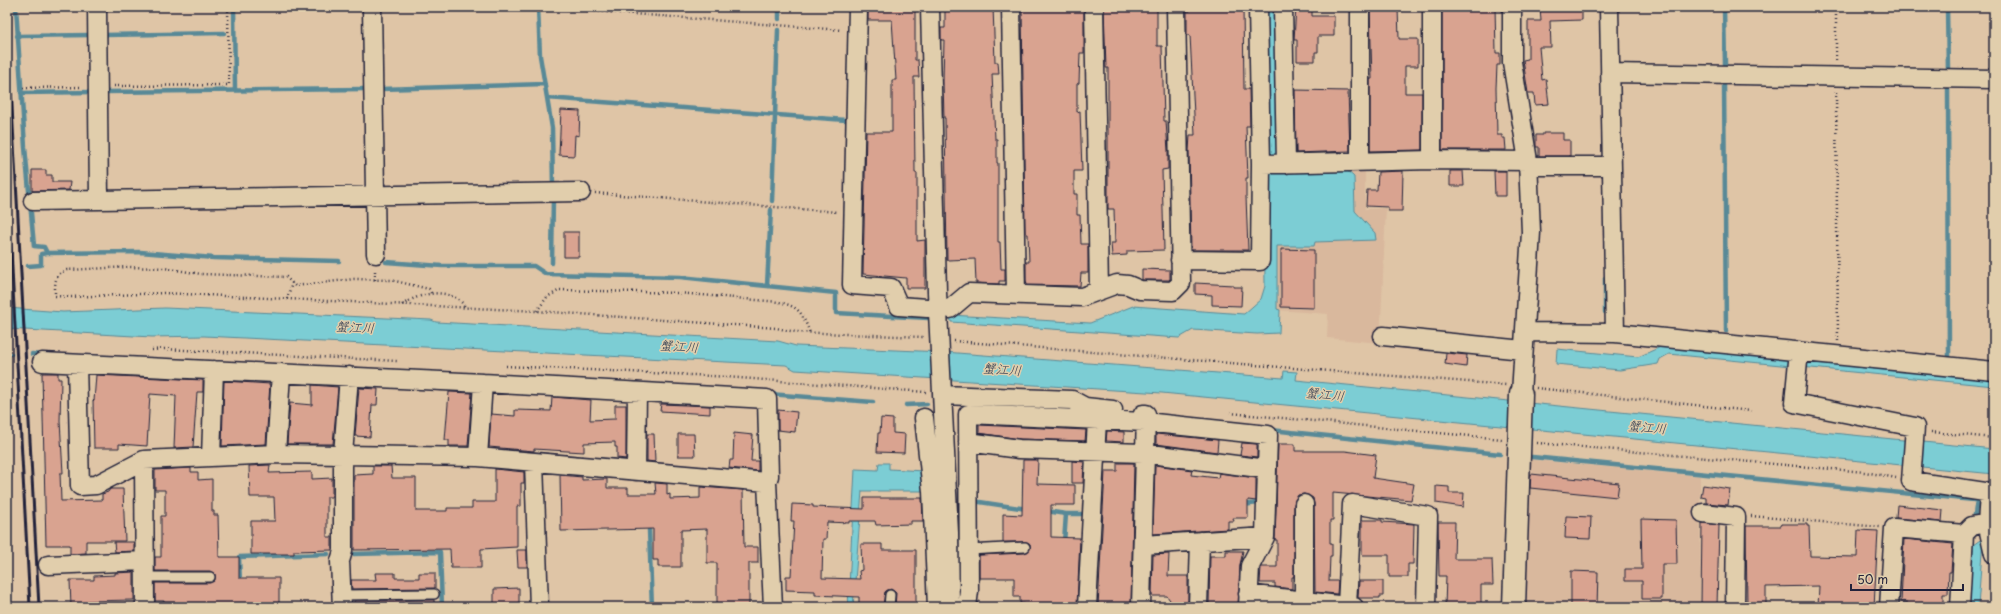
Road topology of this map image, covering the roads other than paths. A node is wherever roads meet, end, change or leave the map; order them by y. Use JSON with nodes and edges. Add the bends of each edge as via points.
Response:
{"nodes":[{"id":1,"x":97,"y":7,"type":"edge"},
{"id":2,"x":372,"y":7,"type":"edge"},
{"id":3,"x":858,"y":7,"type":"edge"},
{"id":4,"x":930,"y":7,"type":"edge"},
{"id":5,"x":1011,"y":7,"type":"edge"},
{"id":6,"x":1094,"y":7,"type":"edge"},
{"id":7,"x":1176,"y":7,"type":"edge"},
{"id":8,"x":1258,"y":7,"type":"edge"},
{"id":9,"x":1284,"y":7,"type":"edge"},
{"id":10,"x":1360,"y":7,"type":"edge"},
{"id":11,"x":1432,"y":7,"type":"edge"},
{"id":12,"x":1512,"y":7,"type":"edge"},
{"id":13,"x":1609,"y":7,"type":"edge"},
{"id":14,"x":1610,"y":73,"type":"junction"},
{"id":15,"x":1994,"y":80,"type":"edge"},
{"id":16,"x":1432,"y":160,"type":"junction"},
{"id":17,"x":1360,"y":161,"type":"junction"},
{"id":18,"x":1274,"y":164,"type":"junction"},
{"id":19,"x":1528,"y":164,"type":"junction"},
{"id":20,"x":1612,"y":166,"type":"junction"},
{"id":21,"x":581,"y":192,"type":"road end"},
{"id":22,"x":375,"y":196,"type":"junction"},
{"id":23,"x":99,"y":200,"type":"junction"},
{"id":24,"x":32,"y":201,"type":"dead end"},
{"id":25,"x":376,"y":254,"type":"dead end"},
{"id":26,"x":1180,"y":260,"type":"junction"},
{"id":27,"x":1099,"y":290,"type":"junction"},
{"id":28,"x":1016,"y":295,"type":"junction"},
{"id":29,"x":927,"y":308,"type":"dead end"},
{"id":30,"x":950,"y":309,"type":"dead end"},
{"id":31,"x":1524,"y":332,"type":"junction"},
{"id":32,"x":1615,"y":333,"type":"junction"},
{"id":33,"x":1383,"y":336,"type":"dead end"},
{"id":34,"x":1523,"y":350,"type":"junction"},
{"id":35,"x":1798,"y":358,"type":"junction"},
{"id":36,"x":42,"y":362,"type":"dead end"},
{"id":37,"x":77,"y":364,"type":"junction"},
{"id":38,"x":214,"y":370,"type":"junction"},
{"id":39,"x":1994,"y":370,"type":"edge"},
{"id":40,"x":281,"y":373,"type":"junction"},
{"id":41,"x":349,"y":376,"type":"junction"},
{"id":42,"x":483,"y":383,"type":"junction"},
{"id":43,"x":1521,"y":390,"type":"joint"},
{"id":44,"x":637,"y":392,"type":"junction"},
{"id":45,"x":942,"y":392,"type":"junction"},
{"id":46,"x":924,"y":418,"type":"dead end"},
{"id":47,"x":1097,"y":420,"type":"junction"},
{"id":48,"x":1145,"y":422,"type":"junction"},
{"id":49,"x":968,"y":442,"type":"junction"},
{"id":50,"x":1095,"y":452,"type":"junction"},
{"id":51,"x":1144,"y":453,"type":"junction"},
{"id":52,"x":276,"y":454,"type":"junction"},
{"id":53,"x":344,"y":455,"type":"junction"},
{"id":54,"x":211,"y":457,"type":"junction"},
{"id":55,"x":478,"y":457,"type":"junction"},
{"id":56,"x":144,"y":460,"type":"junction"},
{"id":57,"x":534,"y":462,"type":"junction"},
{"id":58,"x":1267,"y":469,"type":"junction"},
{"id":59,"x":636,"y":471,"type":"junction"},
{"id":60,"x":767,"y":482,"type":"junction"},
{"id":61,"x":1304,"y":504,"type":"dead end"},
{"id":62,"x":1704,"y":513,"type":"dead end"},
{"id":63,"x":1986,"y":523,"type":"junction"},
{"id":64,"x":1964,"y":534,"type":"junction"},
{"id":65,"x":1265,"y":537,"type":"junction"},
{"id":66,"x":1200,"y":541,"type":"junction"},
{"id":67,"x":1143,"y":545,"type":"junction"},
{"id":68,"x":1025,"y":547,"type":"dead end"},
{"id":69,"x":969,"y":550,"type":"junction"},
{"id":70,"x":1994,"y":554,"type":"edge"},
{"id":71,"x":48,"y":565,"type":"dead end"},
{"id":72,"x":144,"y":569,"type":"junction"},
{"id":73,"x":210,"y":577,"type":"dead end"},
{"id":74,"x":434,"y":594,"type":"dead end"},
{"id":75,"x":890,"y":595,"type":"dead end"},
{"id":76,"x":1248,"y":600,"type":"edge"},
{"id":77,"x":341,"y":601,"type":"edge"},
{"id":78,"x":1304,"y":601,"type":"junction"},
{"id":79,"x":145,"y":607,"type":"edge"},
{"id":80,"x":539,"y":607,"type":"edge"},
{"id":81,"x":773,"y":607,"type":"edge"},
{"id":82,"x":889,"y":607,"type":"edge"},
{"id":83,"x":937,"y":607,"type":"edge"},
{"id":84,"x":950,"y":607,"type":"edge"},
{"id":85,"x":967,"y":607,"type":"edge"},
{"id":86,"x":1087,"y":607,"type":"edge"},
{"id":87,"x":1141,"y":607,"type":"edge"},
{"id":88,"x":1198,"y":607,"type":"edge"},
{"id":89,"x":1350,"y":607,"type":"edge"},
{"id":90,"x":1426,"y":607,"type":"edge"},
{"id":91,"x":1514,"y":607,"type":"edge"},
{"id":92,"x":1735,"y":607,"type":"edge"},
{"id":93,"x":1889,"y":607,"type":"edge"},
{"id":94,"x":1960,"y":607,"type":"edge"}],
"edges":[{"from":1,"to":23,"type":"street"},
{"from":2,"to":22,"type":"street"},
{"from":3,"to":29,"type":"street","via":[[852,285],[891,288],[899,306]]},
{"from":4,"to":45,"type":"street"},
{"from":5,"to":28,"type":"street"},
{"from":6,"to":27,"type":"street"},
{"from":7,"to":26,"type":"street"},
{"from":8,"to":18,"type":"street"},
{"from":9,"to":18,"type":"street"},
{"from":10,"to":17,"type":"street"},
{"from":11,"to":16,"type":"street"},
{"from":12,"to":19,"type":"street","via":[[1512,62]]},
{"from":13,"to":14,"type":"street"},
{"from":14,"to":15,"type":"street"},
{"from":14,"to":20,"type":"street"},
{"from":16,"to":17,"type":"street"},
{"from":16,"to":19,"type":"street"},
{"from":17,"to":18,"type":"street"},
{"from":18,"to":26,"type":"street","via":[[1260,261]]},
{"from":19,"to":20,"type":"street"},
{"from":19,"to":31,"type":"street","via":[[1531,232]]},
{"from":20,"to":32,"type":"street"},
{"from":21,"to":22,"type":"street"},
{"from":22,"to":23,"type":"street"},
{"from":22,"to":25,"type":"street"},
{"from":23,"to":24,"type":"street"},
{"from":26,"to":27,"type":"street","via":[[1181,283],[1173,291],[1140,290],[1117,284]]},
{"from":27,"to":28,"type":"street","via":[[1082,297]]},
{"from":28,"to":30,"type":"street","via":[[969,294]]},
{"from":31,"to":32,"type":"street"},
{"from":31,"to":34,"type":"street"},
{"from":32,"to":35,"type":"street"},
{"from":33,"to":34,"type":"street"},
{"from":34,"to":43,"type":"street"},
{"from":35,"to":39,"type":"street","via":[[1838,355]]},
{"from":35,"to":63,"type":"street","via":[[1794,403],[1915,427],[1911,479],[1985,492],[1990,503]]},
{"from":36,"to":37,"type":"street"},
{"from":37,"to":38,"type":"street"},
{"from":37,"to":56,"type":"street","via":[[80,486],[96,485]]},
{"from":38,"to":40,"type":"street"},
{"from":38,"to":54,"type":"street"},
{"from":40,"to":41,"type":"street"},
{"from":40,"to":52,"type":"street"},
{"from":41,"to":42,"type":"street"},
{"from":41,"to":53,"type":"street"},
{"from":42,"to":44,"type":"street"},
{"from":42,"to":55,"type":"street"},
{"from":43,"to":91,"type":"street"},
{"from":44,"to":59,"type":"street"},
{"from":44,"to":60,"type":"street","via":[[766,399],[769,476]]},
{"from":45,"to":48,"type":"street","via":[[1072,400],[1085,407],[1146,414]]},
{"from":45,"to":84,"type":"street"},
{"from":46,"to":83,"type":"street","via":[[932,491]]},
{"from":47,"to":48,"type":"street"},
{"from":47,"to":49,"type":"street","via":[[968,414]]},
{"from":47,"to":50,"type":"street"},
{"from":48,"to":51,"type":"street"},
{"from":48,"to":58,"type":"street","via":[[1268,435]]},
{"from":49,"to":50,"type":"street","via":[[1019,449]]},
{"from":49,"to":69,"type":"street"},
{"from":50,"to":51,"type":"street"},
{"from":50,"to":86,"type":"street"},
{"from":51,"to":58,"type":"street"},
{"from":51,"to":67,"type":"street"},
{"from":52,"to":53,"type":"street"},
{"from":52,"to":54,"type":"street"},
{"from":53,"to":55,"type":"street"},
{"from":53,"to":77,"type":"street"},
{"from":54,"to":56,"type":"street"},
{"from":55,"to":57,"type":"street"},
{"from":56,"to":72,"type":"street"},
{"from":57,"to":59,"type":"street"},
{"from":57,"to":80,"type":"street"},
{"from":58,"to":65,"type":"street"},
{"from":59,"to":60,"type":"street"},
{"from":60,"to":81,"type":"street"},
{"from":61,"to":78,"type":"street"},
{"from":62,"to":92,"type":"street","via":[[1736,517]]},
{"from":63,"to":64,"type":"street","via":[[1972,526]]},
{"from":63,"to":70,"type":"street"},
{"from":64,"to":93,"type":"street","via":[[1894,528]]},
{"from":64,"to":94,"type":"street"},
{"from":65,"to":66,"type":"street"},
{"from":65,"to":76,"type":"street","via":[[1250,566]]},
{"from":66,"to":67,"type":"street"},
{"from":66,"to":88,"type":"street"},
{"from":67,"to":87,"type":"street"},
{"from":68,"to":69,"type":"lane"},
{"from":69,"to":85,"type":"street"},
{"from":71,"to":72,"type":"street"},
{"from":72,"to":73,"type":"lane"},
{"from":72,"to":79,"type":"street"},
{"from":74,"to":77,"type":"lane"},
{"from":75,"to":82,"type":"lane"},
{"from":76,"to":78,"type":"street"},
{"from":78,"to":89,"type":"street"},
{"from":89,"to":90,"type":"street","via":[[1352,504],[1428,516]]}]}
